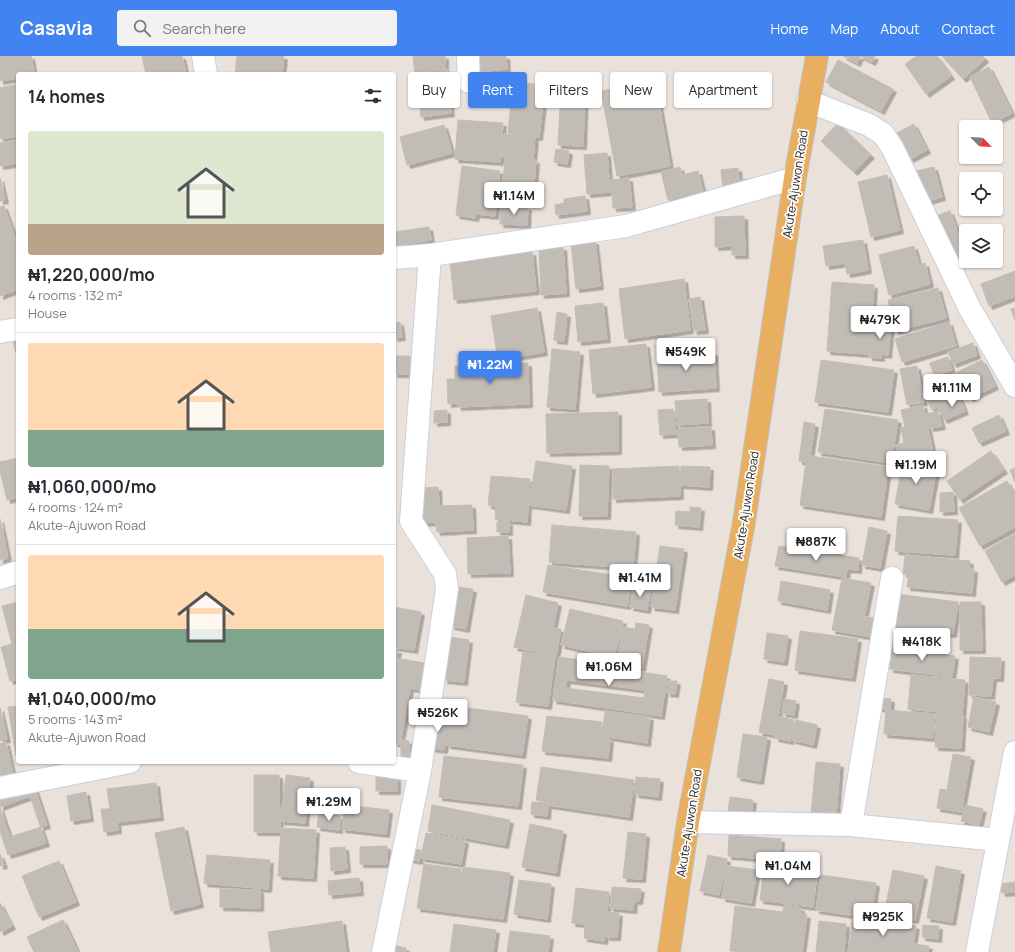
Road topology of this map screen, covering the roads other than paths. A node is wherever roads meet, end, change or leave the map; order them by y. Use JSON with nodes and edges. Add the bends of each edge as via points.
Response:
{"nodes":[{"id":1,"x":203,"y":56,"type":"edge"},
{"id":2,"x":468,"y":56,"type":"edge"},
{"id":3,"x":816,"y":56,"type":"edge"},
{"id":4,"x":206,"y":72,"type":"edge"},
{"id":5,"x":469,"y":72,"type":"edge"},
{"id":6,"x":808,"y":101,"type":"junction"},
{"id":7,"x":796,"y":178,"type":"junction"},
{"id":8,"x":430,"y":255,"type":"junction"},
{"id":9,"x":396,"y":258,"type":"edge"},
{"id":10,"x":16,"y":329,"type":"edge"},
{"id":11,"x":0,"y":332,"type":"edge"},
{"id":12,"x":1014,"y":383,"type":"edge"},
{"id":13,"x":16,"y":573,"type":"edge"},
{"id":14,"x":0,"y":578,"type":"edge"},
{"id":15,"x":892,"y":578,"type":"dead end"},
{"id":16,"x":1015,"y":752,"type":"edge"},
{"id":17,"x":120,"y":764,"type":"edge"},
{"id":18,"x":373,"y":764,"type":"edge"},
{"id":19,"x":420,"y":771,"type":"junction"},
{"id":20,"x":0,"y":788,"type":"edge"},
{"id":21,"x":688,"y":822,"type":"junction"},
{"id":22,"x":851,"y":825,"type":"junction"},
{"id":23,"x":998,"y":840,"type":"junction"},
{"id":24,"x":383,"y":952,"type":"edge"},
{"id":25,"x":668,"y":952,"type":"edge"},
{"id":26,"x":977,"y":952,"type":"edge"}],
"edges":[{"from":1,"to":4,"type":"street"},
{"from":2,"to":5,"type":"street"},
{"from":3,"to":6,"type":"main road","name":"Akute-Ajuwon Road"},
{"from":6,"to":7,"type":"main road","name":"Akute-Ajuwon Road"},
{"from":6,"to":12,"type":"street","via":[[869,125],[883,134],[892,147],[970,308]]},
{"from":7,"to":8,"type":"street","via":[[626,226]]},
{"from":7,"to":21,"type":"main road","name":"Akute-Ajuwon Road","via":[[744,522]]},
{"from":8,"to":9,"type":"street"},
{"from":8,"to":19,"type":"street","via":[[411,521],[445,574],[447,589]]},
{"from":10,"to":11,"type":"street"},
{"from":13,"to":14,"type":"street"},
{"from":15,"to":22,"type":"street"},
{"from":16,"to":23,"type":"street"},
{"from":17,"to":20,"type":"street"},
{"from":18,"to":19,"type":"street"},
{"from":19,"to":24,"type":"street"},
{"from":21,"to":22,"type":"street"},
{"from":21,"to":25,"type":"main road","name":"Akute-Ajuwon Road"},
{"from":22,"to":23,"type":"street"},
{"from":23,"to":26,"type":"street"}]}
